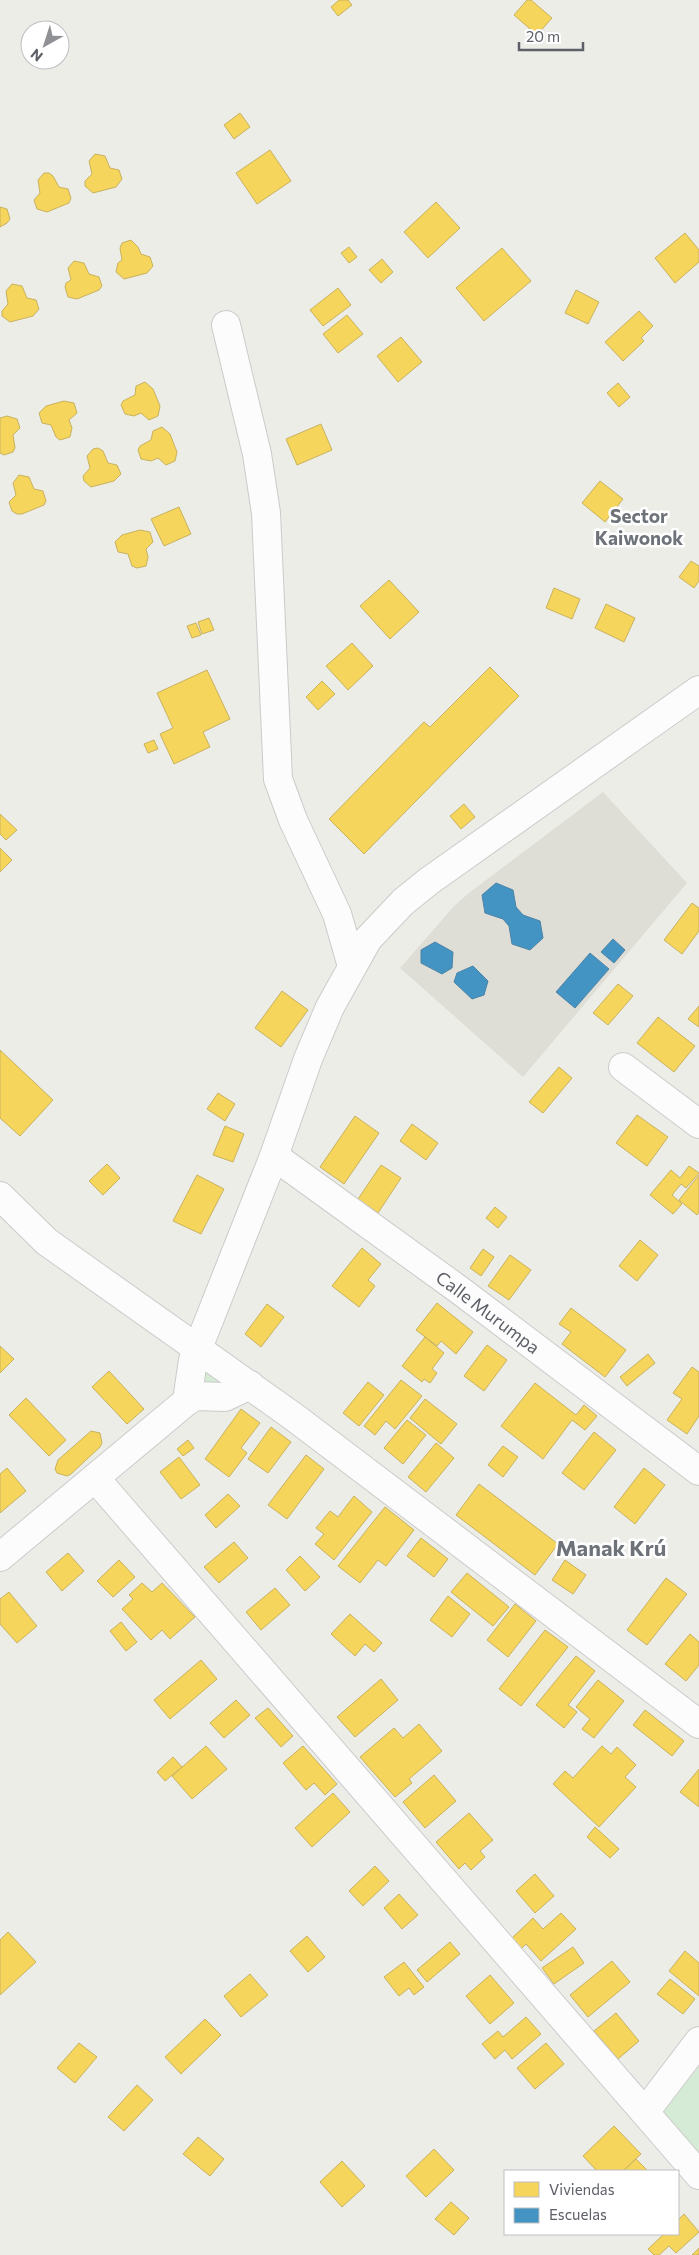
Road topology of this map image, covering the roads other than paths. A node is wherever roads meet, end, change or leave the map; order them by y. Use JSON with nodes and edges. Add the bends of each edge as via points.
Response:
{"nodes":[{"id":1,"x":226,"y":325,"type":"dead end"},
{"id":2,"x":699,"y":690,"type":"edge"},
{"id":3,"x":352,"y":966,"type":"junction"},
{"id":4,"x":623,"y":1067,"type":"dead end"},
{"id":5,"x":699,"y":1124,"type":"edge"},
{"id":6,"x":274,"y":1156,"type":"junction"},
{"id":7,"x":0,"y":1196,"type":"edge"},
{"id":8,"x":198,"y":1348,"type":"junction"},
{"id":9,"x":250,"y":1385,"type":"junction"},
{"id":10,"x":187,"y":1401,"type":"junction"},
{"id":11,"x":699,"y":1471,"type":"edge"},
{"id":12,"x":95,"y":1478,"type":"junction"},
{"id":13,"x":0,"y":1557,"type":"edge"},
{"id":14,"x":699,"y":1724,"type":"edge"},
{"id":15,"x":699,"y":2041,"type":"edge"},
{"id":16,"x":645,"y":2112,"type":"junction"},
{"id":17,"x":699,"y":2175,"type":"edge"}],
"edges":[{"from":1,"to":3,"type":"street","via":[[258,454],[266,513],[278,779],[293,820],[337,914]]},
{"from":2,"to":3,"type":"street","via":[[423,886],[368,939]]},
{"from":3,"to":6,"type":"street","via":[[308,1059]]},
{"from":4,"to":5,"type":"street"},
{"from":6,"to":8,"type":"street"},
{"from":6,"to":11,"type":"street","name":"Calle Murumpa","via":[[458,1289]]},
{"from":7,"to":8,"type":"street","via":[[47,1242]]},
{"from":8,"to":9,"type":"street"},
{"from":8,"to":10,"type":"street"},
{"from":9,"to":10,"type":"street","via":[[225,1397],[196,1396]]},
{"from":9,"to":14,"type":"street"},
{"from":10,"to":12,"type":"street"},
{"from":12,"to":13,"type":"street"},
{"from":12,"to":16,"type":"street"},
{"from":15,"to":16,"type":"street"},
{"from":16,"to":17,"type":"street"}]}
